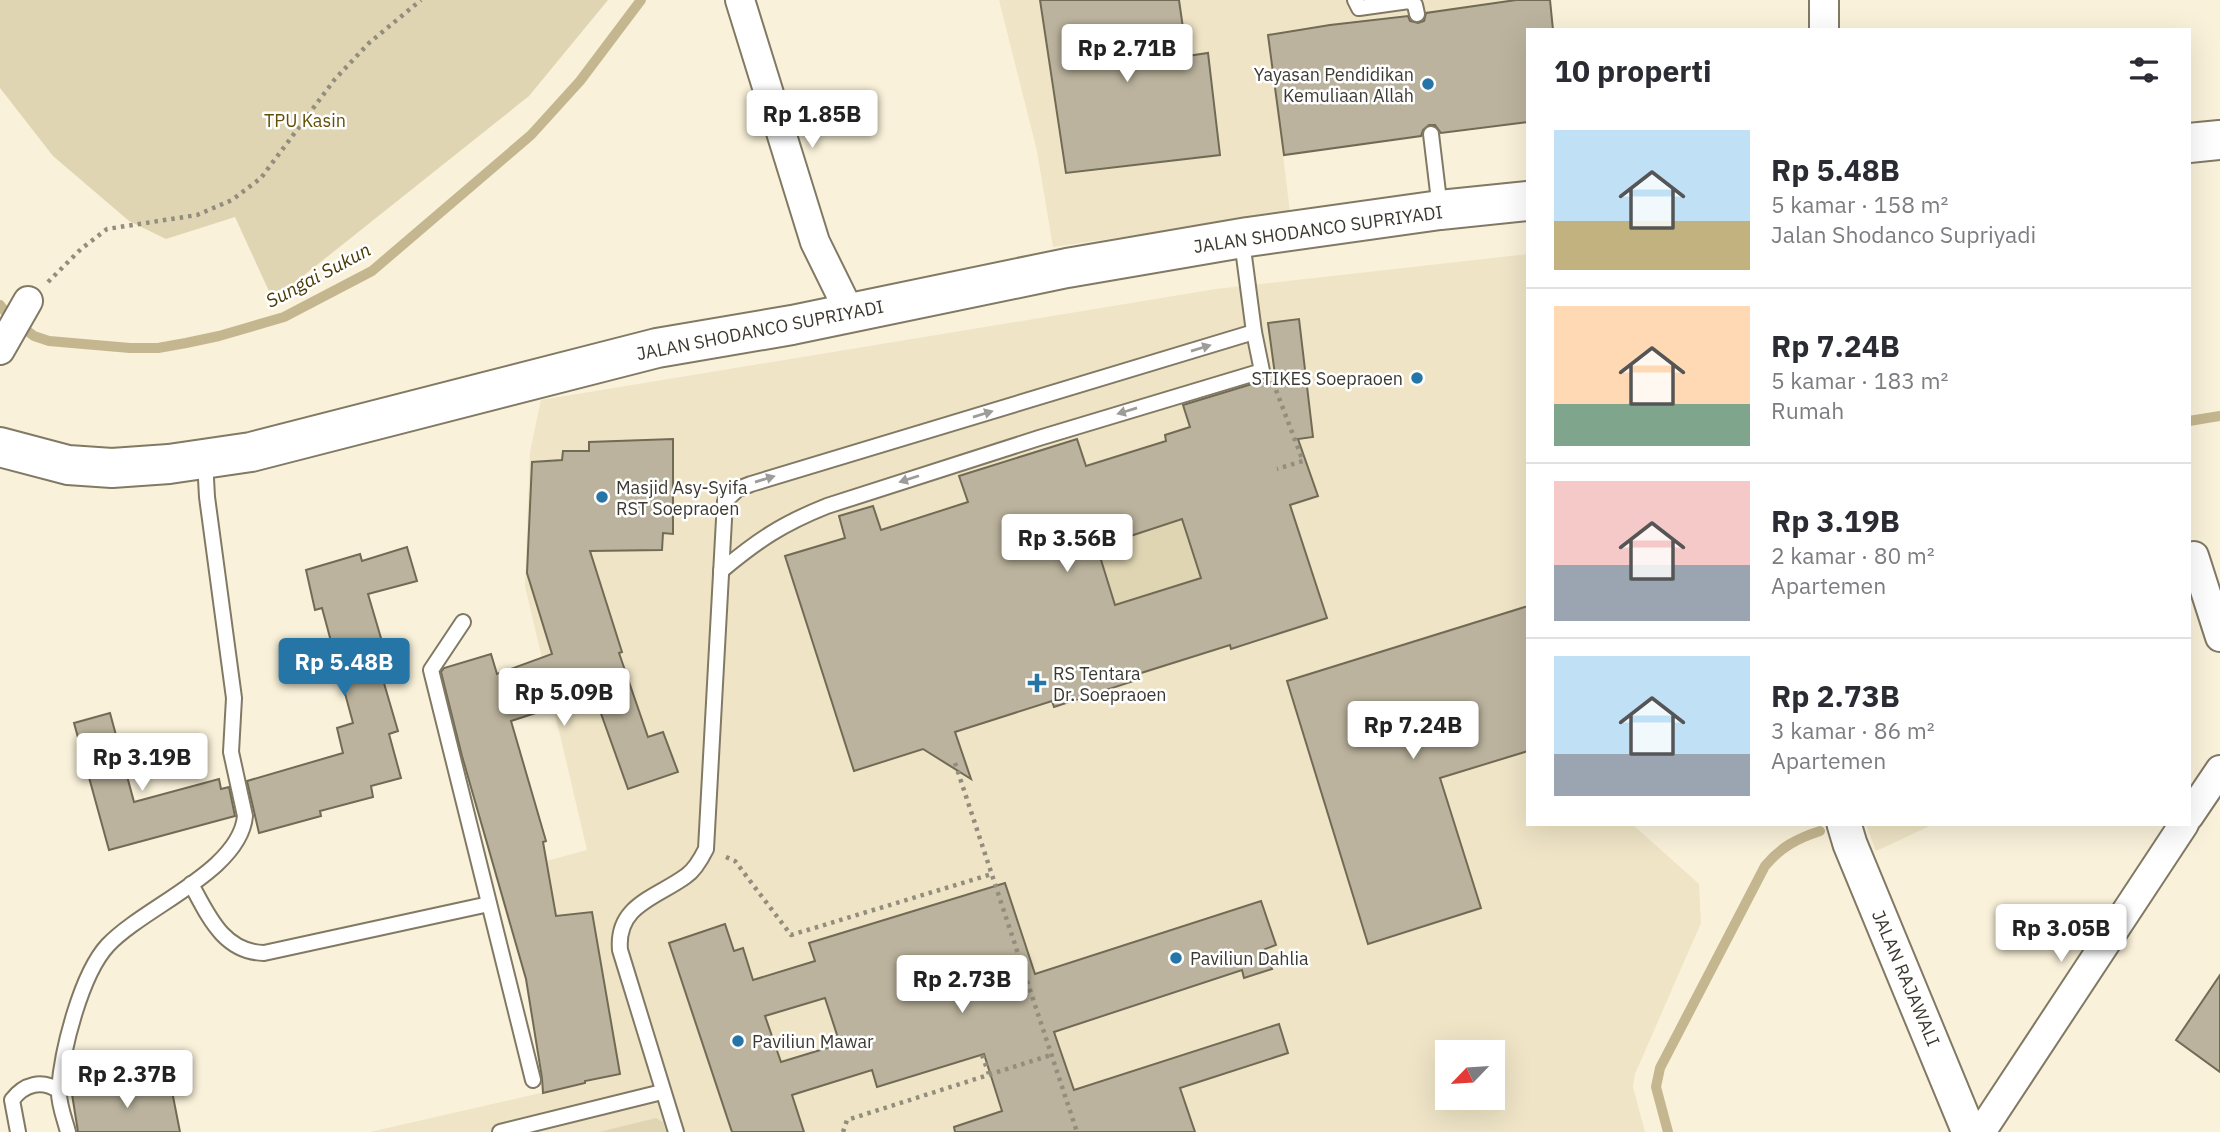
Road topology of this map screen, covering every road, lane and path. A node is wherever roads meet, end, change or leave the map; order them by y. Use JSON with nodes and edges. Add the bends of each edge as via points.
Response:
{"nodes":[{"id":1,"x":421,"y":0,"type":"edge"},
{"id":2,"x":740,"y":0,"type":"edge"},
{"id":3,"x":1354,"y":0,"type":"edge"},
{"id":4,"x":1824,"y":0,"type":"edge"},
{"id":5,"x":1417,"y":15,"type":"dead end"},
{"id":6,"x":1824,"y":28,"type":"edge"},
{"id":7,"x":1431,"y":134,"type":"dead end"},
{"id":8,"x":2220,"y":140,"type":"edge"},
{"id":9,"x":2191,"y":143,"type":"edge"},
{"id":10,"x":1526,"y":201,"type":"edge"},
{"id":11,"x":1440,"y":210,"type":"junction"},
{"id":12,"x":1242,"y":239,"type":"junction"},
{"id":13,"x":28,"y":301,"type":"joint"},
{"id":14,"x":850,"y":313,"type":"junction"},
{"id":15,"x":1254,"y":332,"type":"junction"},
{"id":16,"x":0,"y":350,"type":"edge"},
{"id":17,"x":0,"y":447,"type":"edge"},
{"id":18,"x":205,"y":459,"type":"junction"},
{"id":19,"x":2201,"y":555,"type":"edge"},
{"id":20,"x":721,"y":571,"type":"junction"},
{"id":21,"x":463,"y":622,"type":"dead end"},
{"id":22,"x":2220,"y":637,"type":"edge"},
{"id":23,"x":955,"y":763,"type":"dead end"},
{"id":24,"x":2220,"y":771,"type":"edge"},
{"id":25,"x":2191,"y":813,"type":"edge"},
{"id":26,"x":1845,"y":826,"type":"edge"},
{"id":27,"x":2183,"y":826,"type":"edge"},
{"id":28,"x":706,"y":849,"type":"junction"},
{"id":29,"x":992,"y":874,"type":"junction"},
{"id":30,"x":191,"y":884,"type":"junction"},
{"id":31,"x":489,"y":904,"type":"junction"},
{"id":32,"x":982,"y":1055,"type":"dead end"},
{"id":33,"x":1051,"y":1055,"type":"junction"},
{"id":34,"x":989,"y":1074,"type":"junction"},
{"id":35,"x":533,"y":1080,"type":"dead end"},
{"id":36,"x":59,"y":1091,"type":"junction"},
{"id":37,"x":662,"y":1092,"type":"junction"},
{"id":38,"x":18,"y":1132,"type":"edge"},
{"id":39,"x":68,"y":1132,"type":"edge"},
{"id":40,"x":500,"y":1132,"type":"edge"},
{"id":41,"x":676,"y":1132,"type":"edge"},
{"id":42,"x":843,"y":1132,"type":"edge"},
{"id":43,"x":1077,"y":1132,"type":"edge"},
{"id":44,"x":1969,"y":1132,"type":"edge"},
{"id":45,"x":1981,"y":1132,"type":"edge"}],
"edges":[{"from":1,"to":13,"type":"path","via":[[360,52],[261,177],[232,200],[197,215],[107,229]]},
{"from":2,"to":14,"type":"street","via":[[815,242]]},
{"from":3,"to":5,"type":"lane","via":[[1359,8],[1409,1]]},
{"from":4,"to":6,"type":"street"},
{"from":7,"to":11,"type":"lane"},
{"from":8,"to":9,"type":"main road"},
{"from":10,"to":11,"type":"main road","name":"JALAN SHODANCO SUPRIYADI"},
{"from":11,"to":12,"type":"main road","name":"JALAN SHODANCO SUPRIYADI"},
{"from":12,"to":14,"type":"main road","name":"JALAN SHODANCO SUPRIYADI","via":[[1067,268]]},
{"from":12,"to":15,"type":"lane"},
{"from":13,"to":16,"type":"street"},
{"from":14,"to":18,"type":"main road","name":"JALAN SHODANCO SUPRIYADI","via":[[657,348],[251,452]]},
{"from":15,"to":20,"type":"lane","one_way":true,"via":[[1262,371],[827,506],[760,539]]},
{"from":20,"to":15,"type":"lane","one_way":true,"via":[[725,501],[738,489]]},
{"from":17,"to":18,"type":"main road","name":"JALAN SHODANCO SUPRIYADI","via":[[68,465],[101,467]]},
{"from":18,"to":30,"type":"lane","via":[[234,698],[231,752],[245,816],[237,844]]},
{"from":19,"to":22,"type":"street"},
{"from":20,"to":28,"type":"lane"},
{"from":21,"to":31,"type":"lane","via":[[431,670]]},
{"from":23,"to":29,"type":"path"},
{"from":24,"to":25,"type":"street"},
{"from":26,"to":44,"type":"street","name":"JALAN RAJAWALI"},
{"from":27,"to":45,"type":"street"},
{"from":28,"to":29,"type":"path","via":[[735,861],[791,935]]},
{"from":28,"to":37,"type":"lane","via":[[688,875],[634,908],[618,936]]},
{"from":29,"to":33,"type":"path"},
{"from":30,"to":31,"type":"lane","via":[[216,930],[251,953]]},
{"from":30,"to":36,"type":"lane","via":[[132,924],[93,966],[71,1026]]},
{"from":31,"to":35,"type":"lane"},
{"from":32,"to":34,"type":"path"},
{"from":33,"to":34,"type":"path"},
{"from":33,"to":43,"type":"path"},
{"from":34,"to":42,"type":"path","via":[[847,1120]]},
{"from":36,"to":38,"type":"lane","via":[[40,1083],[20,1089],[12,1100]]},
{"from":36,"to":39,"type":"lane"},
{"from":37,"to":40,"type":"lane"},
{"from":37,"to":41,"type":"lane"}]}
